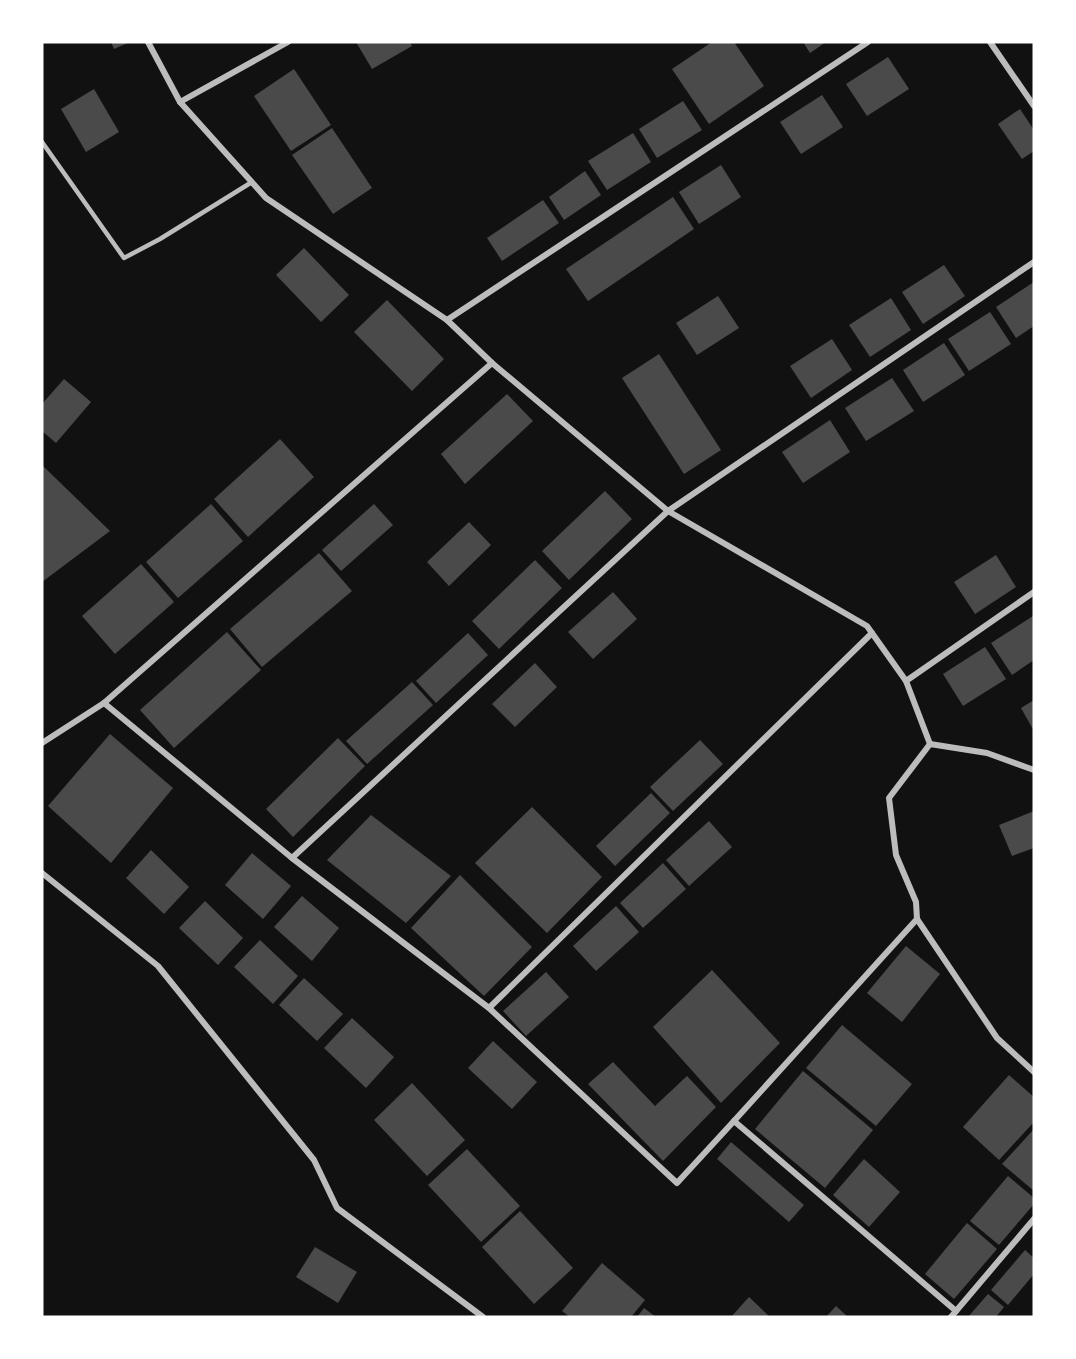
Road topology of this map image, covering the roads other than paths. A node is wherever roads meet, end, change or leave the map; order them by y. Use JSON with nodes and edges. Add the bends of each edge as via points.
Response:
{"nodes":[{"id":1,"x":148,"y":42,"type":"edge"},
{"id":2,"x":288,"y":42,"type":"edge"},
{"id":3,"x":868,"y":42,"type":"edge"},
{"id":4,"x":990,"y":42,"type":"edge"},
{"id":5,"x":180,"y":102,"type":"junction"},
{"id":6,"x":1034,"y":106,"type":"edge"},
{"id":7,"x":42,"y":142,"type":"edge"},
{"id":8,"x":252,"y":183,"type":"junction"},
{"id":9,"x":1034,"y":262,"type":"edge"},
{"id":10,"x":447,"y":320,"type":"junction"},
{"id":11,"x":492,"y":363,"type":"junction"},
{"id":12,"x":668,"y":511,"type":"junction"},
{"id":13,"x":1034,"y":592,"type":"edge"},
{"id":14,"x":872,"y":633,"type":"junction"},
{"id":15,"x":906,"y":681,"type":"junction"},
{"id":16,"x":104,"y":703,"type":"junction"},
{"id":17,"x":42,"y":743,"type":"edge"},
{"id":18,"x":930,"y":744,"type":"junction"},
{"id":19,"x":1034,"y":770,"type":"edge"},
{"id":20,"x":292,"y":858,"type":"junction"},
{"id":21,"x":42,"y":873,"type":"edge"},
{"id":22,"x":917,"y":919,"type":"junction"},
{"id":23,"x":489,"y":1008,"type":"junction"},
{"id":24,"x":1034,"y":1072,"type":"edge"},
{"id":25,"x":734,"y":1121,"type":"junction"},
{"id":26,"x":1034,"y":1219,"type":"edge"},
{"id":27,"x":956,"y":1311,"type":"junction"},
{"id":28,"x":483,"y":1317,"type":"edge"},
{"id":29,"x":951,"y":1317,"type":"edge"}],
"edges":[{"from":1,"to":5,"type":"street"},
{"from":2,"to":5,"type":"street"},
{"from":3,"to":10,"type":"street"},
{"from":4,"to":6,"type":"street"},
{"from":5,"to":8,"type":"street"},
{"from":7,"to":8,"type":"lane","via":[[124,258]]},
{"from":8,"to":10,"type":"street","via":[[266,198]]},
{"from":9,"to":12,"type":"street"},
{"from":10,"to":11,"type":"street"},
{"from":11,"to":12,"type":"street"},
{"from":11,"to":16,"type":"street"},
{"from":12,"to":14,"type":"street","via":[[867,626]]},
{"from":12,"to":20,"type":"street"},
{"from":13,"to":15,"type":"street"},
{"from":14,"to":15,"type":"street"},
{"from":14,"to":23,"type":"street"},
{"from":15,"to":18,"type":"street"},
{"from":16,"to":17,"type":"street"},
{"from":16,"to":20,"type":"street"},
{"from":18,"to":19,"type":"street","via":[[987,753]]},
{"from":18,"to":22,"type":"street","via":[[889,798],[896,855],[916,902]]},
{"from":20,"to":23,"type":"street"},
{"from":21,"to":28,"type":"street","via":[[158,966],[314,1160],[337,1208]]},
{"from":22,"to":24,"type":"street","via":[[996,1038]]},
{"from":22,"to":25,"type":"street"},
{"from":23,"to":25,"type":"street","via":[[677,1183]]},
{"from":25,"to":27,"type":"street"},
{"from":26,"to":27,"type":"street"},
{"from":27,"to":29,"type":"street"}]}
